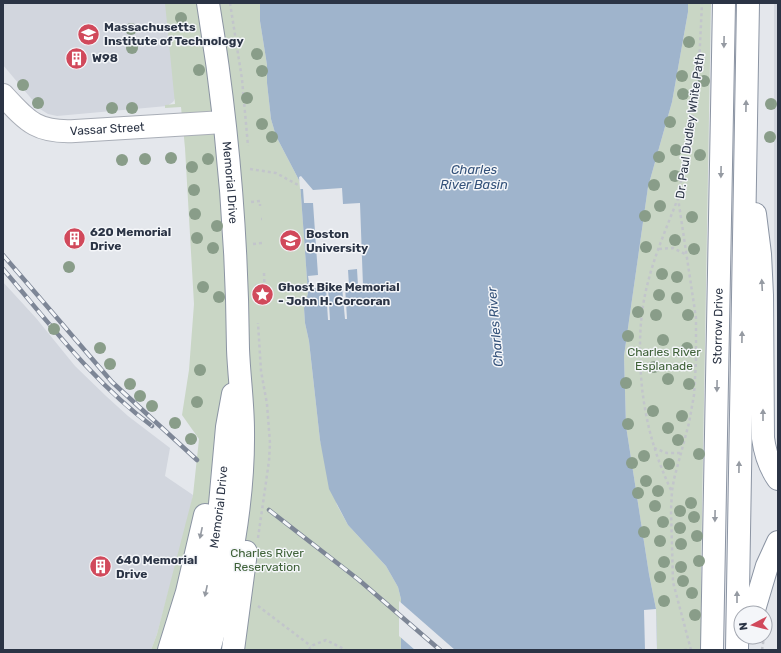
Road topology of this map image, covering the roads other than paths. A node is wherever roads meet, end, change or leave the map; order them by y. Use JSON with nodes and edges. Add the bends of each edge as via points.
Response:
{"nodes":[{"id":1,"x":208,"y":3,"type":"edge"},
{"id":2,"x":724,"y":3,"type":"edge"},
{"id":3,"x":748,"y":3,"type":"edge"},
{"id":4,"x":3,"y":95,"type":"edge"},
{"id":5,"x":224,"y":122,"type":"junction"},
{"id":6,"x":745,"y":145,"type":"junction"},
{"id":7,"x":235,"y":428,"type":"junction"},
{"id":8,"x":778,"y":479,"type":"edge"},
{"id":9,"x":778,"y":529,"type":"edge"},
{"id":10,"x":774,"y":549,"type":"edge"},
{"id":11,"x":756,"y":605,"type":"edge"},
{"id":12,"x":169,"y":650,"type":"edge"},
{"id":13,"x":190,"y":650,"type":"edge"},
{"id":14,"x":209,"y":650,"type":"edge"},
{"id":15,"x":233,"y":650,"type":"edge"},
{"id":16,"x":698,"y":650,"type":"edge"},
{"id":17,"x":737,"y":650,"type":"edge"}],
"edges":[{"from":1,"to":5,"type":"main road","name":"Memorial Drive"},
{"from":2,"to":16,"type":"main road","name":"Storrow Drive","one_way":true},
{"from":6,"to":3,"type":"main road","name":"Storrow Drive","one_way":true},
{"from":4,"to":5,"type":"main road","name":"Vassar Street","via":[[31,123],[55,131]]},
{"from":5,"to":7,"type":"main road","name":"Memorial Drive","via":[[232,203],[236,286],[238,363]]},
{"from":8,"to":6,"type":"main road","one_way":true,"via":[[768,460],[763,438],[760,254]]},
{"from":17,"to":6,"type":"main road","name":"Storrow Drive","one_way":true},
{"from":7,"to":12,"type":"main road","one_way":true,"via":[[212,472],[198,548]]},
{"from":7,"to":13,"type":"main road","name":"Memorial Drive","one_way":true,"via":[[203,602]]},
{"from":7,"to":14,"type":"main road","name":"Memorial Drive","via":[[241,478],[235,536]]},
{"from":7,"to":15,"type":"main road","via":[[254,482]]},
{"from":9,"to":10,"type":"main road"},
{"from":10,"to":11,"type":"main road"}]}
